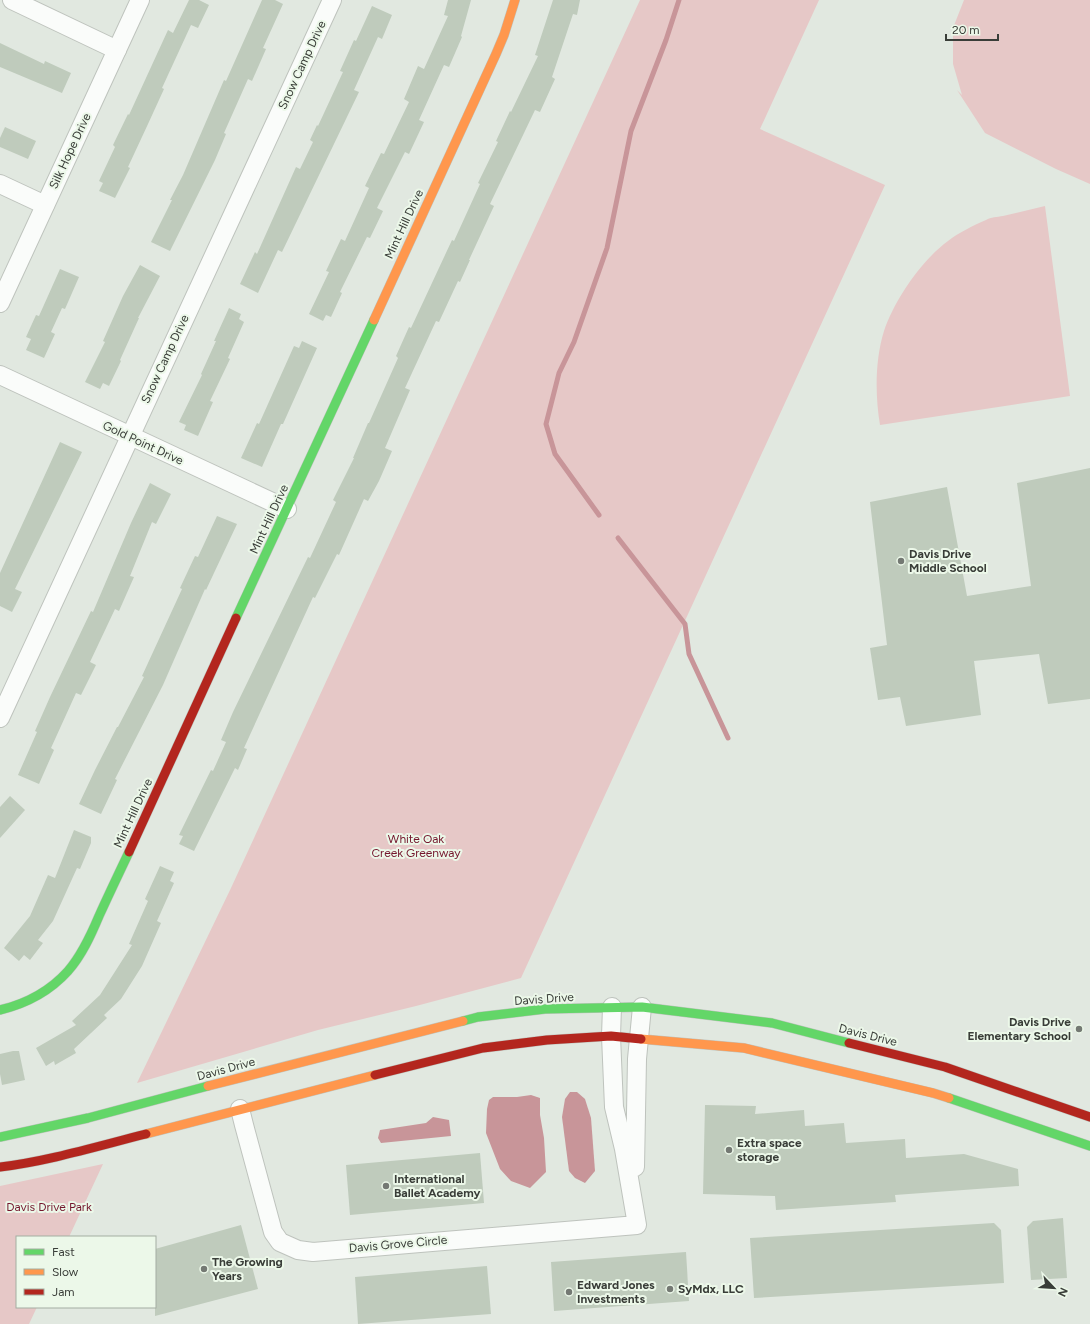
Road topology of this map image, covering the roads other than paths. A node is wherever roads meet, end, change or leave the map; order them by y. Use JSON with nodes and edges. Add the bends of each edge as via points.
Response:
{"nodes":[{"id":1,"x":12,"y":0,"type":"edge"},
{"id":2,"x":140,"y":0,"type":"edge"},
{"id":3,"x":332,"y":0,"type":"edge"},
{"id":4,"x":515,"y":0,"type":"edge"},
{"id":5,"x":117,"y":50,"type":"junction"},
{"id":6,"x":0,"y":184,"type":"edge"},
{"id":7,"x":45,"y":205,"type":"junction"},
{"id":8,"x":0,"y":303,"type":"edge"},
{"id":9,"x":0,"y":375,"type":"edge"},
{"id":10,"x":129,"y":436,"type":"junction"},
{"id":11,"x":287,"y":509,"type":"junction"},
{"id":12,"x":0,"y":718,"type":"edge"},
{"id":13,"x":612,"y":1006,"type":"junction"},
{"id":14,"x":642,"y":1007,"type":"junction"},
{"id":15,"x":0,"y":1010,"type":"edge"},
{"id":16,"x":611,"y":1036,"type":"junction"},
{"id":17,"x":638,"y":1038,"type":"junction"},
{"id":18,"x":240,"y":1109,"type":"junction"},
{"id":19,"x":1090,"y":1117,"type":"edge"},
{"id":20,"x":0,"y":1137,"type":"edge"},
{"id":21,"x":1090,"y":1146,"type":"edge"},
{"id":22,"x":0,"y":1167,"type":"edge"},
{"id":23,"x":634,"y":1204,"type":"junction"}],
"edges":[{"from":1,"to":5,"type":"street"},
{"from":2,"to":5,"type":"street","name":"Silk Hope Drive"},
{"from":3,"to":10,"type":"street","name":"Snow Camp Drive"},
{"from":4,"to":11,"type":"main road","name":"Mint Hill Drive","via":[[496,54]]},
{"from":5,"to":7,"type":"street","name":"Silk Hope Drive"},
{"from":6,"to":7,"type":"street"},
{"from":7,"to":8,"type":"street","name":"Silk Hope Drive"},
{"from":9,"to":10,"type":"street","name":"Gold Point Drive"},
{"from":10,"to":11,"type":"street","name":"Gold Point Drive"},
{"from":10,"to":12,"type":"street","name":"Snow Camp Drive"},
{"from":11,"to":15,"type":"main road","name":"Mint Hill Drive","via":[[89,938],[66,972],[38,995],[17,1006]]},
{"from":13,"to":14,"type":"main road","name":"Davis Drive"},
{"from":13,"to":16,"type":"street","name":"Davis Grove Circle"},
{"from":13,"to":20,"type":"main road","name":"Davis Drive","via":[[545,1009],[478,1017],[88,1118]]},
{"from":14,"to":17,"type":"street","name":"Davis Grove Circle"},
{"from":14,"to":19,"type":"main road","name":"Davis Drive","via":[[772,1023],[945,1067]]},
{"from":16,"to":17,"type":"main road"},
{"from":16,"to":18,"type":"main road","via":[[483,1048]]},
{"from":16,"to":23,"type":"street","name":"Davis Grove Circle","via":[[614,1107]]},
{"from":17,"to":21,"type":"main road","via":[[744,1048],[775,1055],[934,1093]]},
{"from":17,"to":23,"type":"street","name":"Davis Grove Circle"},
{"from":18,"to":22,"type":"main road","via":[[91,1148]]},
{"from":18,"to":23,"type":"street","name":"Davis Grove Circle","via":[[273,1232],[280,1242],[298,1250],[313,1252],[637,1225]]}]}
